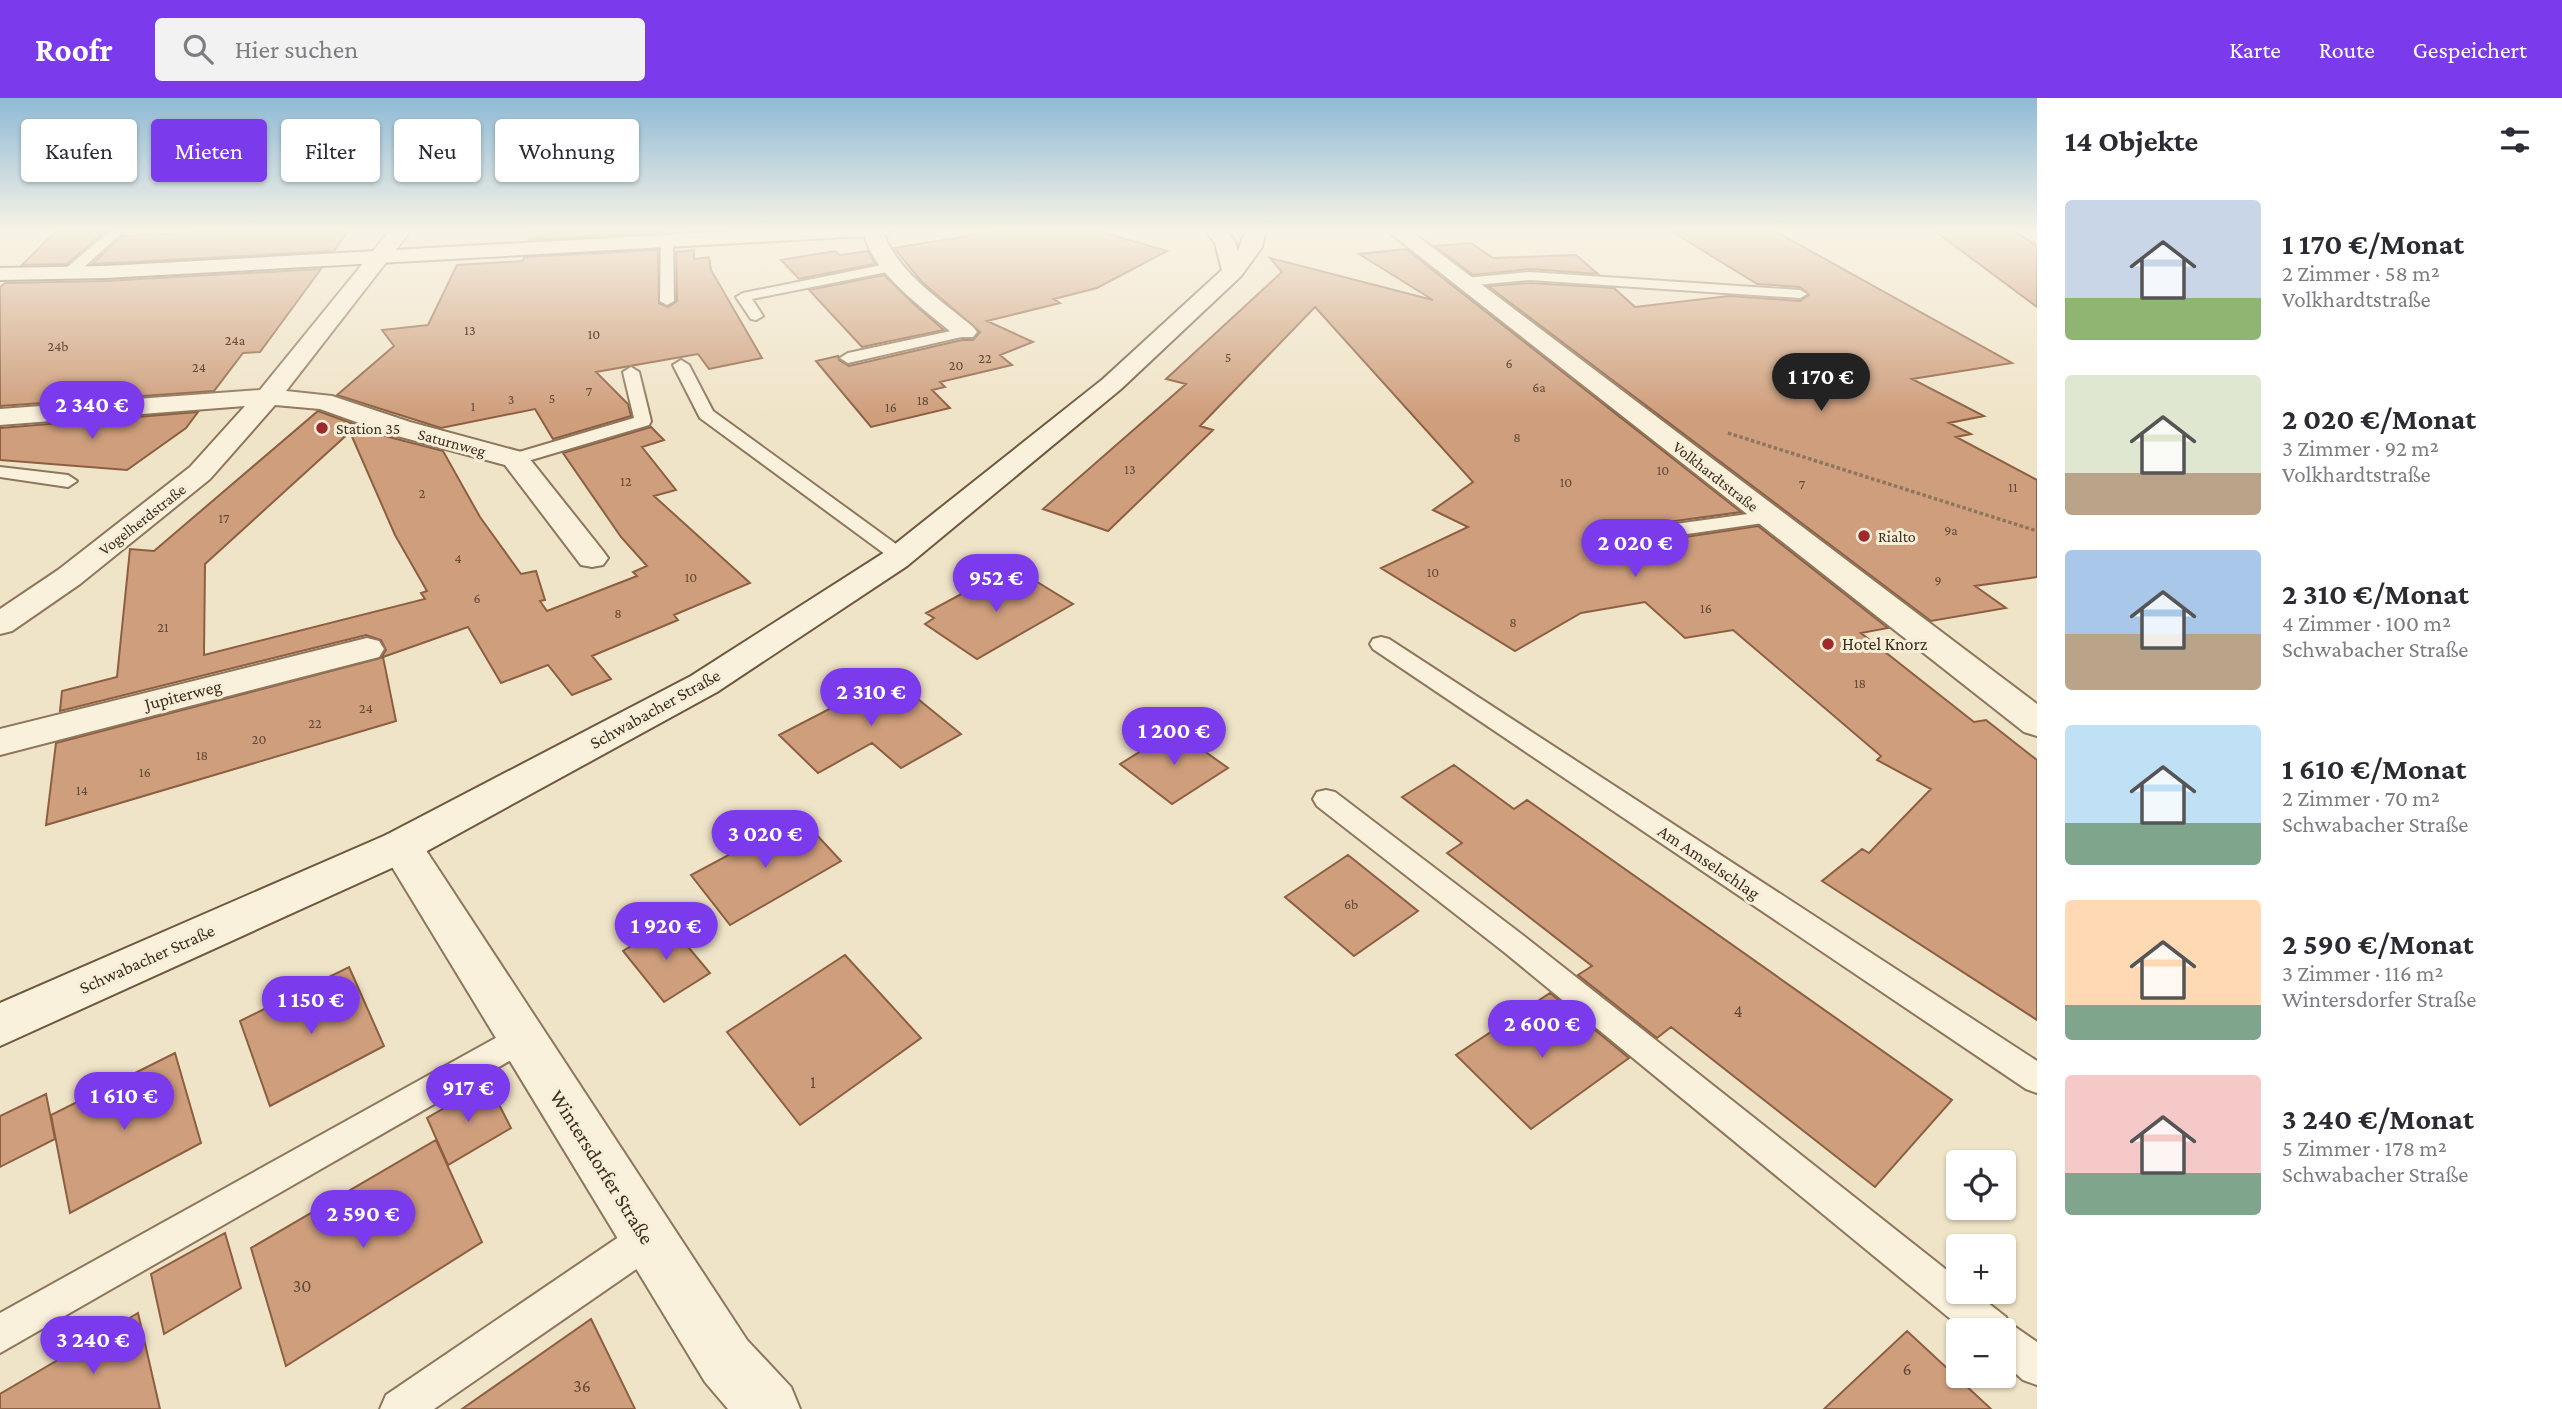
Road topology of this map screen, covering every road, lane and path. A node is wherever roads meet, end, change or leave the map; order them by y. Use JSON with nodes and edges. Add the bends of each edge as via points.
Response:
{"nodes":[{"id":1,"x":352,"y":290,"type":"edge"},
{"id":2,"x":667,"y":290,"type":"edge"},
{"id":3,"x":777,"y":290,"type":"edge"},
{"id":4,"x":918,"y":290,"type":"edge"},
{"id":5,"x":1212,"y":290,"type":"edge"},
{"id":6,"x":1476,"y":290,"type":"edge"},
{"id":7,"x":1743,"y":290,"type":"edge"},
{"id":8,"x":1800,"y":294,"type":"dead end"},
{"id":9,"x":667,"y":301,"type":"dead end"},
{"id":10,"x":755,"y":316,"type":"dead end"},
{"id":11,"x":965,"y":332,"type":"joint"},
{"id":12,"x":848,"y":358,"type":"dead end"},
{"id":13,"x":681,"y":365,"type":"dead end"},
{"id":14,"x":631,"y":372,"type":"dead end"},
{"id":15,"x":268,"y":397,"type":"junction"},
{"id":16,"x":0,"y":416,"type":"edge"},
{"id":17,"x":1642,"y":418,"type":"junction"},
{"id":18,"x":597,"y":451,"type":"dead end"},
{"id":19,"x":518,"y":463,"type":"junction"},
{"id":20,"x":0,"y":472,"type":"edge"},
{"id":21,"x":68,"y":481,"type":"dead end"},
{"id":22,"x":1770,"y":517,"type":"junction"},
{"id":23,"x":2037,"y":531,"type":"edge"},
{"id":24,"x":1646,"y":534,"type":"dead end"},
{"id":25,"x":900,"y":556,"type":"junction"},
{"id":26,"x":593,"y":558,"type":"dead end"},
{"id":27,"x":0,"y":624,"type":"edge"},
{"id":28,"x":1381,"y":644,"type":"dead end"},
{"id":29,"x":367,"y":649,"type":"dead end"},
{"id":30,"x":2037,"y":723,"type":"edge"},
{"id":31,"x":0,"y":742,"type":"edge"},
{"id":32,"x":1326,"y":799,"type":"dead end"},
{"id":33,"x":401,"y":846,"type":"junction"},
{"id":34,"x":0,"y":1024,"type":"edge"},
{"id":35,"x":521,"y":1038,"type":"junction"},
{"id":36,"x":2037,"y":1079,"type":"edge"},
{"id":37,"x":648,"y":1239,"type":"junction"},
{"id":38,"x":1978,"y":1318,"type":"edge"},
{"id":39,"x":0,"y":1334,"type":"edge"},
{"id":40,"x":2016,"y":1349,"type":"edge"},
{"id":41,"x":2037,"y":1366,"type":"edge"},
{"id":42,"x":400,"y":1409,"type":"edge"},
{"id":43,"x":769,"y":1409,"type":"edge"}],
"edges":[{"from":1,"to":15,"type":"street","name":"Vogelherdstraße"},
{"from":2,"to":9,"type":"lane"},
{"from":3,"to":10,"type":"lane","via":[[743,297]]},
{"from":4,"to":11,"type":"street"},
{"from":5,"to":25,"type":"street","name":"Schwabacher Straße","via":[[1112,384]]},
{"from":6,"to":17,"type":"street","name":"Volkhardtstraße"},
{"from":7,"to":8,"type":"lane"},
{"from":11,"to":12,"type":"lane"},
{"from":13,"to":25,"type":"lane","via":[[705,414]]},
{"from":14,"to":19,"type":"lane","via":[[643,421]]},
{"from":15,"to":16,"type":"street"},
{"from":15,"to":19,"type":"street","name":"Saturnweg","via":[[323,402]]},
{"from":15,"to":27,"type":"street","name":"Vogelherdstraße","via":[[200,473],[69,577]]},
{"from":17,"to":22,"type":"street","name":"Volkhardtstraße"},
{"from":17,"to":23,"type":"path","via":[[1741,435]]},
{"from":18,"to":19,"type":"lane"},
{"from":19,"to":26,"type":"street"},
{"from":20,"to":21,"type":"lane"},
{"from":22,"to":24,"type":"lane"},
{"from":22,"to":30,"type":"street","name":"Volkhardtstraße"},
{"from":25,"to":33,"type":"street","name":"Schwabacher Straße","via":[[704,684]]},
{"from":28,"to":36,"type":"lane","name":"Am Amselschlag"},
{"from":29,"to":31,"type":"street","name":"Jupiterweg"},
{"from":32,"to":38,"type":"lane","via":[[1536,961]]},
{"from":33,"to":34,"type":"street","name":"Schwabacher Straße"},
{"from":33,"to":35,"type":"street","name":"Wintersdorfer Straße"},
{"from":35,"to":37,"type":"street","name":"Wintersdorfer Straße"},
{"from":35,"to":39,"type":"lane"},
{"from":37,"to":42,"type":"lane"},
{"from":37,"to":43,"type":"street","name":"Wintersdorfer Straße","via":[[726,1360]]},
{"from":40,"to":41,"type":"lane"}]}
